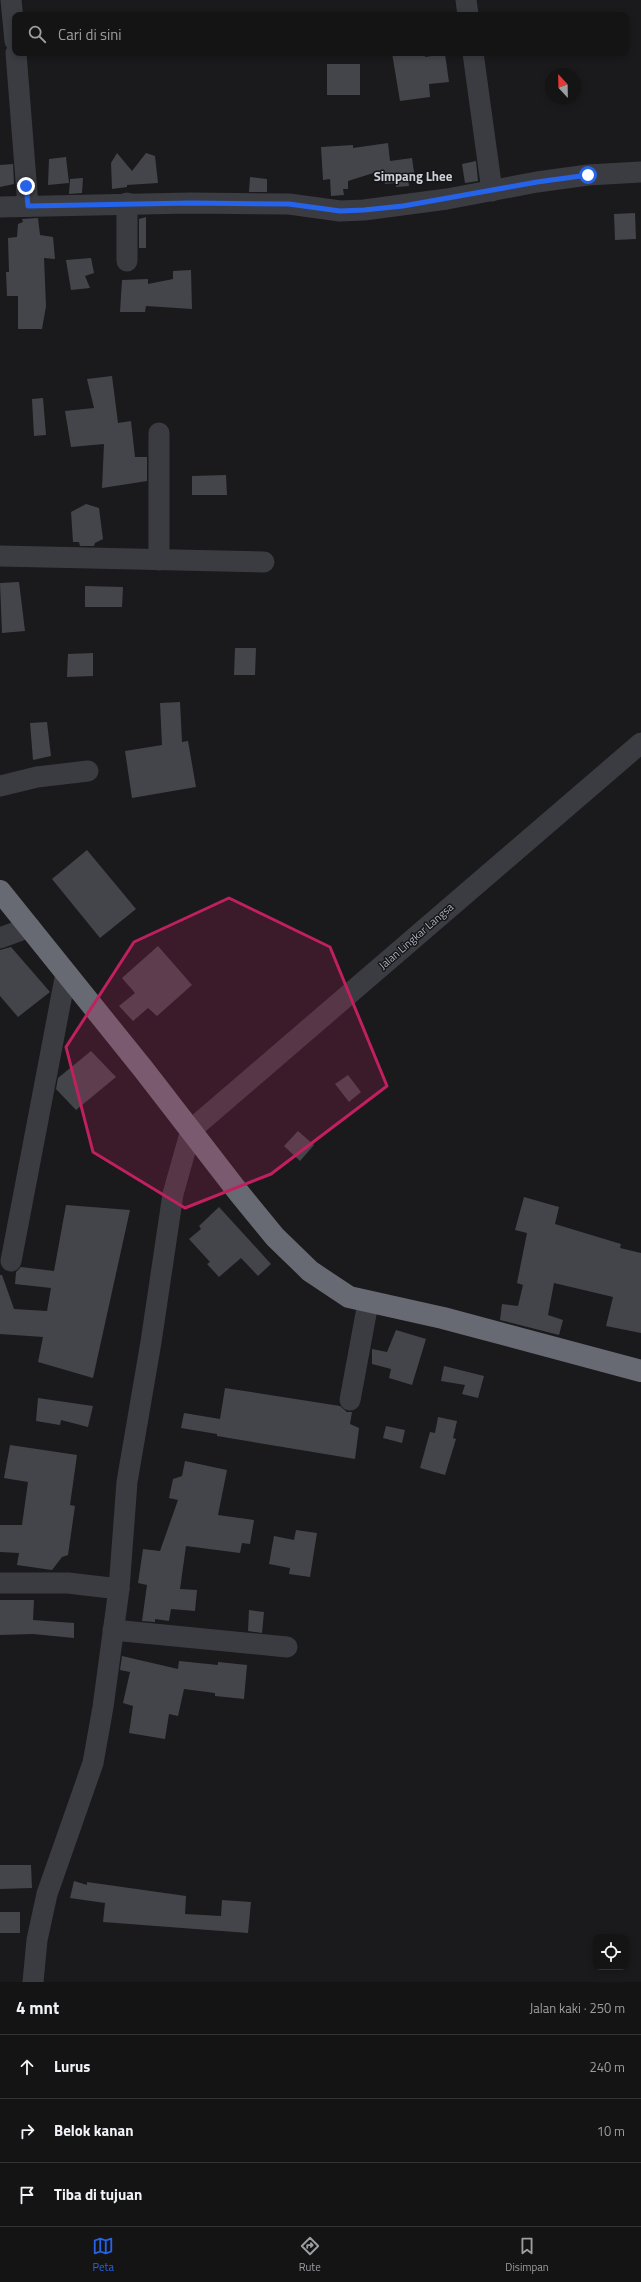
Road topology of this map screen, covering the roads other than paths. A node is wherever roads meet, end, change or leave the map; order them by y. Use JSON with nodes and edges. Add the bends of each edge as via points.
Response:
{"nodes":[{"id":1,"x":12,"y":0,"type":"edge"},
{"id":2,"x":466,"y":0,"type":"edge"},
{"id":3,"x":13,"y":12,"type":"edge"},
{"id":4,"x":468,"y":12,"type":"edge"},
{"id":5,"x":16,"y":56,"type":"edge"},
{"id":6,"x":473,"y":56,"type":"edge"},
{"id":7,"x":641,"y":172,"type":"edge"},
{"id":8,"x":492,"y":191,"type":"junction"},
{"id":9,"x":127,"y":203,"type":"junction"},
{"id":10,"x":28,"y":206,"type":"junction"},
{"id":11,"x":0,"y":207,"type":"edge"},
{"id":12,"x":127,"y":261,"type":"dead end"},
{"id":13,"x":159,"y":433,"type":"dead end"},
{"id":14,"x":0,"y":556,"type":"edge"},
{"id":15,"x":159,"y":560,"type":"junction"},
{"id":16,"x":264,"y":562,"type":"dead end"},
{"id":17,"x":641,"y":743,"type":"edge"},
{"id":18,"x":88,"y":771,"type":"dead end"},
{"id":19,"x":0,"y":786,"type":"edge"},
{"id":20,"x":4,"y":902,"type":"edge"},
{"id":21,"x":30,"y":928,"type":"junction"},
{"id":22,"x":0,"y":938,"type":"edge"},
{"id":23,"x":66,"y":973,"type":"junction"},
{"id":24,"x":191,"y":1130,"type":"junction"},
{"id":25,"x":11,"y":1261,"type":"dead end"},
{"id":26,"x":368,"y":1303,"type":"junction"},
{"id":27,"x":641,"y":1371,"type":"edge"},
{"id":28,"x":350,"y":1400,"type":"dead end"},
{"id":29,"x":0,"y":1583,"type":"edge"},
{"id":30,"x":119,"y":1589,"type":"junction"},
{"id":31,"x":113,"y":1630,"type":"junction"},
{"id":32,"x":287,"y":1647,"type":"dead end"},
{"id":33,"x":33,"y":1982,"type":"edge"}],
"edges":[{"from":1,"to":3,"type":"street"},
{"from":2,"to":4,"type":"street"},
{"from":5,"to":10,"type":"street"},
{"from":6,"to":8,"type":"street"},
{"from":7,"to":8,"type":"street","via":[[588,175]]},
{"from":8,"to":9,"type":"street","via":[[403,206],[340,211],[289,204]]},
{"from":9,"to":10,"type":"street"},
{"from":9,"to":12,"type":"street"},
{"from":10,"to":11,"type":"street"},
{"from":13,"to":15,"type":"street"},
{"from":14,"to":15,"type":"street"},
{"from":15,"to":16,"type":"street"},
{"from":17,"to":24,"type":"street","name":"Jalan Lingkar Langsa"},
{"from":18,"to":19,"type":"street","via":[[37,777]]},
{"from":20,"to":21,"type":"highway"},
{"from":21,"to":22,"type":"street"},
{"from":21,"to":23,"type":"highway"},
{"from":23,"to":24,"type":"highway"},
{"from":23,"to":25,"type":"street"},
{"from":24,"to":26,"type":"highway","via":[[239,1193],[293,1256],[349,1297]]},
{"from":24,"to":30,"type":"street","via":[[173,1194],[127,1482]]},
{"from":26,"to":27,"type":"highway","via":[[443,1318]]},
{"from":26,"to":28,"type":"street"},
{"from":29,"to":30,"type":"street","via":[[68,1583]]},
{"from":30,"to":31,"type":"street"},
{"from":31,"to":32,"type":"street"},
{"from":31,"to":33,"type":"street","via":[[93,1762],[47,1894]]}]}
